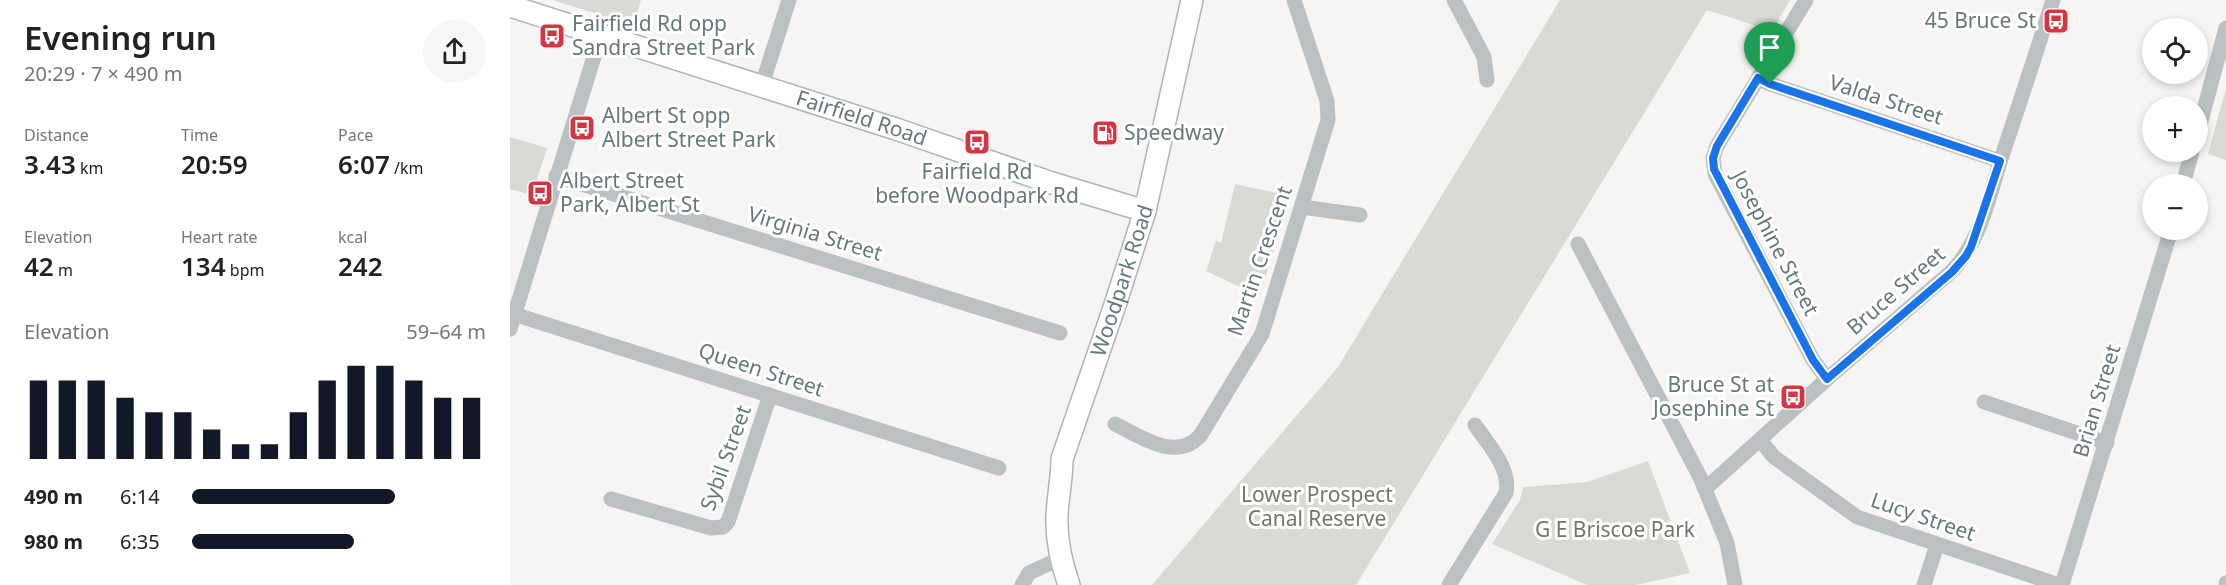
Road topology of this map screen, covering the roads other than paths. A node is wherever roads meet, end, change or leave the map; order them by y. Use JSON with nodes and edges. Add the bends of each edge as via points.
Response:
{"nodes":[{"id":1,"x":789,"y":0,"type":"edge"},
{"id":2,"x":1192,"y":0,"type":"edge"},
{"id":3,"x":1294,"y":0,"type":"edge"},
{"id":4,"x":1454,"y":0,"type":"edge"},
{"id":5,"x":1806,"y":0,"type":"edge"},
{"id":6,"x":2053,"y":0,"type":"edge"},
{"id":7,"x":510,"y":6,"type":"edge"},
{"id":8,"x":2226,"y":28,"type":"edge"},
{"id":9,"x":601,"y":34,"type":"junction"},
{"id":10,"x":1758,"y":78,"type":"junction"},
{"id":11,"x":1487,"y":80,"type":"dead end"},
{"id":12,"x":762,"y":85,"type":"junction"},
{"id":13,"x":2208,"y":96,"type":"edge"},
{"id":14,"x":2000,"y":161,"type":"junction"},
{"id":15,"x":556,"y":176,"type":"junction"},
{"id":16,"x":1302,"y":207,"type":"junction"},
{"id":17,"x":1144,"y":211,"type":"junction"},
{"id":18,"x":1360,"y":215,"type":"dead end"},
{"id":19,"x":2168,"y":240,"type":"edge"},
{"id":20,"x":1578,"y":244,"type":"dead end"},
{"id":21,"x":512,"y":319,"type":"edge"},
{"id":22,"x":1060,"y":333,"type":"dead end"},
{"id":23,"x":1827,"y":379,"type":"junction"},
{"id":24,"x":770,"y":395,"type":"junction"},
{"id":25,"x":1984,"y":402,"type":"dead end"},
{"id":26,"x":1115,"y":424,"type":"dead end"},
{"id":27,"x":1475,"y":425,"type":"dead end"},
{"id":28,"x":1760,"y":440,"type":"junction"},
{"id":29,"x":2107,"y":443,"type":"junction"},
{"id":30,"x":999,"y":468,"type":"dead end"},
{"id":31,"x":1705,"y":489,"type":"junction"},
{"id":32,"x":611,"y":499,"type":"dead end"},
{"id":33,"x":1937,"y":545,"type":"junction"},
{"id":34,"x":1055,"y":561,"type":"junction"},
{"id":35,"x":1022,"y":585,"type":"edge"},
{"id":36,"x":1056,"y":585,"type":"edge"},
{"id":37,"x":1069,"y":585,"type":"edge"},
{"id":38,"x":1449,"y":585,"type":"edge"},
{"id":39,"x":1735,"y":585,"type":"edge"},
{"id":40,"x":1924,"y":585,"type":"edge"},
{"id":41,"x":2061,"y":585,"type":"edge"}],
"edges":[{"from":1,"to":12,"type":"street"},
{"from":2,"to":17,"type":"main road","name":"Woodpark Road"},
{"from":3,"to":16,"type":"street","name":"Martin Crescent","via":[[1329,111]]},
{"from":4,"to":11,"type":"street","via":[[1484,57]]},
{"from":5,"to":10,"type":"street","name":"Josephine Street"},
{"from":6,"to":14,"type":"street","name":"Bruce Street"},
{"from":7,"to":9,"type":"main road","name":"Fairfield Road"},
{"from":8,"to":13,"type":"street"},
{"from":9,"to":12,"type":"main road","name":"Fairfield Road"},
{"from":9,"to":15,"type":"street"},
{"from":10,"to":14,"type":"street","name":"Valda Street"},
{"from":10,"to":23,"type":"street","name":"Josephine Street","via":[[1717,146],[1714,169],[1813,360]]},
{"from":12,"to":17,"type":"main road","name":"Fairfield Road"},
{"from":14,"to":23,"type":"street","name":"Bruce Street","via":[[1966,256]]},
{"from":15,"to":21,"type":"street"},
{"from":15,"to":22,"type":"street","name":"Virginia Street"},
{"from":16,"to":18,"type":"street"},
{"from":16,"to":26,"type":"street","name":"Martin Crescent","via":[[1262,333],[1200,436],[1188,447],[1168,448]]},
{"from":17,"to":34,"type":"main road","name":"Woodpark Road","via":[[1062,459]]},
{"from":19,"to":29,"type":"street","name":"Brian Street"},
{"from":20,"to":31,"type":"street"},
{"from":21,"to":24,"type":"street","name":"Queen Street"},
{"from":23,"to":28,"type":"street","name":"Bruce Street"},
{"from":24,"to":30,"type":"street","name":"Queen Street"},
{"from":24,"to":32,"type":"street","name":"Sybil Street","via":[[728,522],[723,527],[711,528]]},
{"from":25,"to":29,"type":"street"},
{"from":27,"to":38,"type":"street","via":[[1500,462],[1508,485]]},
{"from":28,"to":31,"type":"street","name":"Bruce Street"},
{"from":28,"to":33,"type":"street","name":"Lucy Street","via":[[1774,457],[1857,517]]},
{"from":29,"to":41,"type":"street","name":"Brian Street"},
{"from":31,"to":39,"type":"street","via":[[1727,543]]},
{"from":33,"to":40,"type":"street"},
{"from":33,"to":41,"type":"street","name":"Lucy Street"},
{"from":34,"to":35,"type":"street","via":[[1029,573]]},
{"from":34,"to":36,"type":"main road"},
{"from":34,"to":37,"type":"main road"}]}
